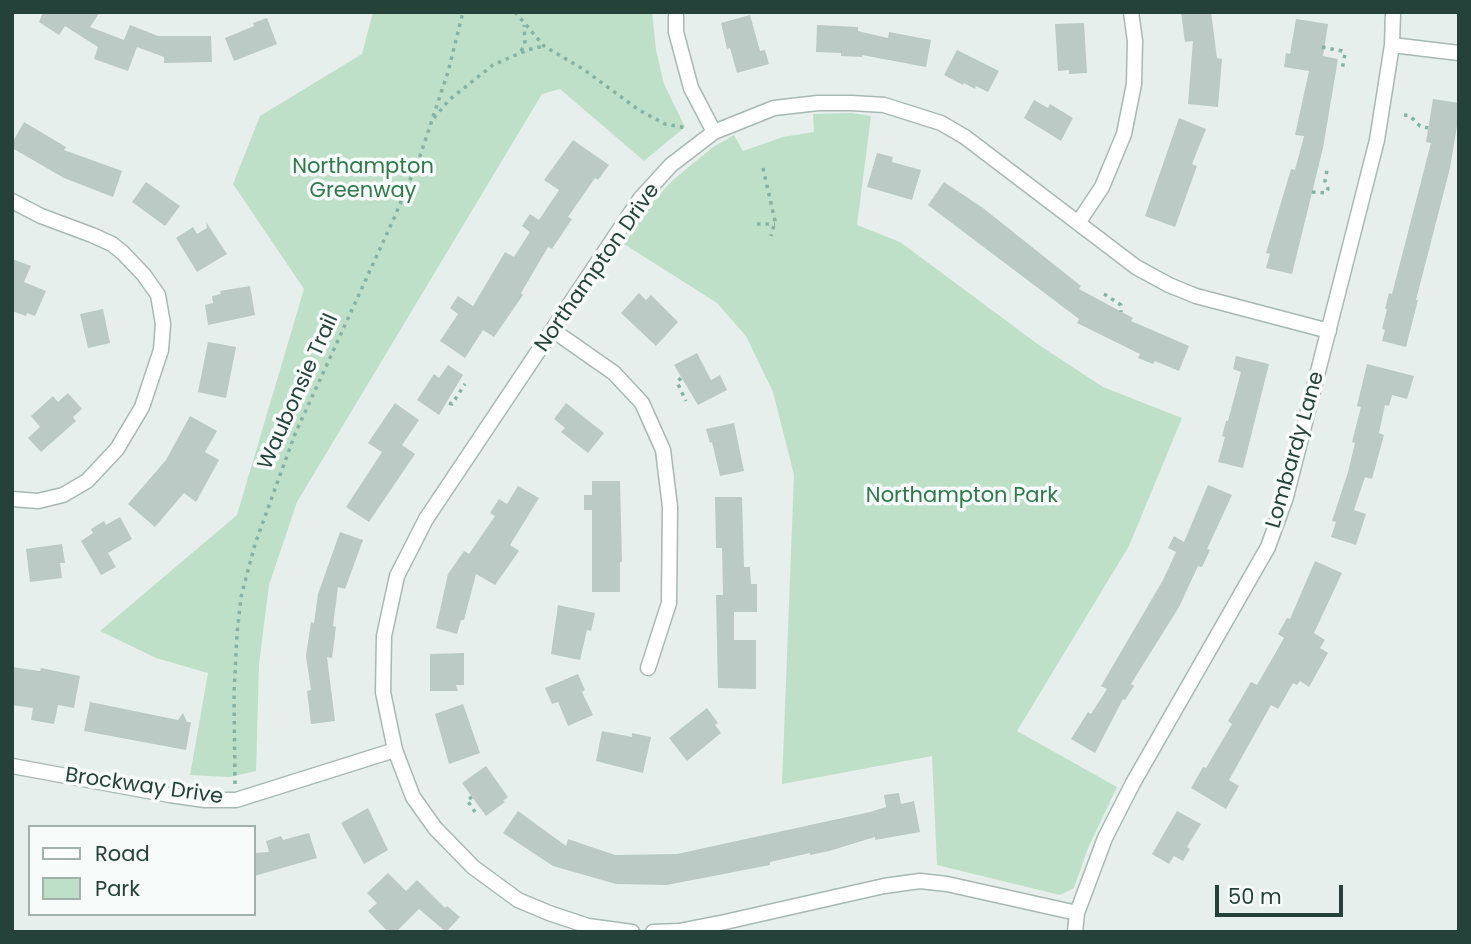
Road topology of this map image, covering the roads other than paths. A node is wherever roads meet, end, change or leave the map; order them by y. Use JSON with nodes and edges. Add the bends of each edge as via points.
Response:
{"nodes":[{"id":1,"x":676,"y":12,"type":"edge"},
{"id":2,"x":1131,"y":12,"type":"edge"},
{"id":3,"x":1393,"y":12,"type":"edge"},
{"id":4,"x":1392,"y":46,"type":"junction"},
{"id":5,"x":1459,"y":53,"type":"edge"},
{"id":6,"x":714,"y":132,"type":"junction"},
{"id":7,"x":12,"y":201,"type":"edge"},
{"id":8,"x":1078,"y":223,"type":"junction"},
{"id":9,"x":554,"y":331,"type":"junction"},
{"id":10,"x":1329,"y":331,"type":"junction"},
{"id":11,"x":12,"y":499,"type":"edge"},
{"id":12,"x":648,"y":668,"type":"dead end"},
{"id":13,"x":395,"y":750,"type":"junction"},
{"id":14,"x":12,"y":766,"type":"edge"},
{"id":15,"x":1077,"y":913,"type":"junction"},
{"id":16,"x":632,"y":932,"type":"edge"},
{"id":17,"x":653,"y":932,"type":"edge"},
{"id":18,"x":1075,"y":932,"type":"edge"}],
"edges":[{"from":1,"to":6,"type":"street","via":[[676,32],[691,88]]},
{"from":2,"to":8,"type":"street","via":[[1134,84],[1124,134],[1102,187]]},
{"from":3,"to":4,"type":"street","name":"Lombardy Lane"},
{"from":4,"to":5,"type":"street"},
{"from":4,"to":10,"type":"street","name":"Lombardy Lane","via":[[1377,140]]},
{"from":6,"to":8,"type":"street","name":"Northampton Drive","via":[[774,108],[884,105],[940,123],[965,137]]},
{"from":6,"to":9,"type":"street","name":"Northampton Drive","via":[[671,165],[640,199]]},
{"from":7,"to":11,"type":"street","via":[[102,239],[123,253],[158,295],[163,324],[161,351],[142,407],[117,449],[87,481],[64,495],[38,501]]},
{"from":8,"to":10,"type":"street","name":"Northampton Drive","via":[[1136,267],[1169,285]]},
{"from":9,"to":12,"type":"street","via":[[614,373],[642,404],[663,450],[670,507],[669,604]]},
{"from":9,"to":13,"type":"street","name":"Northampton Drive","via":[[426,519],[397,576],[384,636],[383,692]]},
{"from":10,"to":15,"type":"street","name":"Lombardy Lane","via":[[1286,497],[1268,547],[1133,783],[1105,838]]},
{"from":13,"to":14,"type":"street","name":"Brockway Drive","via":[[236,800],[170,795]]},
{"from":13,"to":16,"type":"street","name":"Northampton Drive","via":[[413,797],[435,828],[492,882],[549,913],[588,926]]},
{"from":15,"to":17,"type":"street","via":[[920,881]]},
{"from":15,"to":18,"type":"street","name":"Lombardy Lane"}]}
